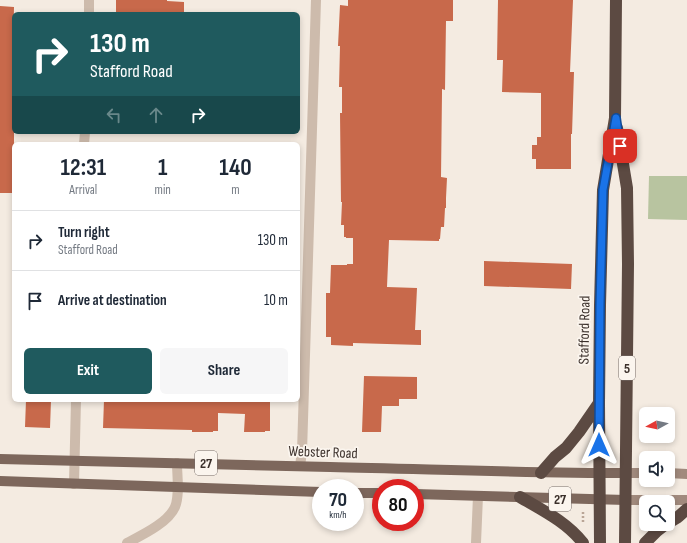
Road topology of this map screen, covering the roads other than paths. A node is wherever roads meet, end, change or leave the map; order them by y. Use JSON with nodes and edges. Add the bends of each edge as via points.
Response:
{"nodes":[{"id":1,"x":89,"y":0,"type":"edge"},
{"id":2,"x":316,"y":0,"type":"edge"},
{"id":3,"x":616,"y":0,"type":"edge"},
{"id":4,"x":89,"y":12,"type":"edge"},
{"id":5,"x":616,"y":118,"type":"junction"},
{"id":6,"x":76,"y":402,"type":"edge"},
{"id":7,"x":599,"y":403,"type":"junction"},
{"id":8,"x":0,"y":459,"type":"edge"},
{"id":9,"x":74,"y":461,"type":"junction"},
{"id":10,"x":177,"y":463,"type":"junction"},
{"id":11,"x":300,"y":466,"type":"junction"},
{"id":12,"x":541,"y":473,"type":"junction"},
{"id":13,"x":600,"y":473,"type":"junction"},
{"id":14,"x":626,"y":473,"type":"junction"},
{"id":15,"x":639,"y":473,"type":"edge"},
{"id":16,"x":675,"y":473,"type":"edge"},
{"id":17,"x":687,"y":474,"type":"edge"},
{"id":18,"x":0,"y":481,"type":"edge"},
{"id":19,"x":74,"y":484,"type":"junction"},
{"id":20,"x":177,"y":488,"type":"junction"},
{"id":21,"x":312,"y":492,"type":"edge"},
{"id":22,"x":424,"y":494,"type":"edge"},
{"id":23,"x":478,"y":496,"type":"junction"},
{"id":24,"x":520,"y":497,"type":"junction"},
{"id":25,"x":600,"y":500,"type":"junction"},
{"id":26,"x":626,"y":500,"type":"junction"},
{"id":27,"x":687,"y":500,"type":"edge"},
{"id":28,"x":687,"y":510,"type":"edge"},
{"id":29,"x":675,"y":519,"type":"edge"},
{"id":30,"x":657,"y":531,"type":"edge"},
{"id":31,"x":127,"y":543,"type":"edge"},
{"id":32,"x":476,"y":543,"type":"edge"},
{"id":33,"x":582,"y":543,"type":"edge"},
{"id":34,"x":600,"y":543,"type":"edge"},
{"id":35,"x":625,"y":543,"type":"edge"},
{"id":36,"x":646,"y":543,"type":"edge"}],
"edges":[{"from":1,"to":4,"type":"street"},
{"from":2,"to":11,"type":"street"},
{"from":3,"to":5,"type":"highway","name":"Stafford Road","number":"5"},
{"from":5,"to":7,"type":"highway","name":"Stafford Road","number":"5","via":[[603,190]]},
{"from":5,"to":14,"type":"highway","name":"Stafford Road","number":"5","via":[[627,188]]},
{"from":6,"to":9,"type":"street"},
{"from":7,"to":12,"type":"highway","via":[[566,448]]},
{"from":7,"to":13,"type":"highway","name":"Stafford Road","number":"5"},
{"from":8,"to":9,"type":"main road","name":"Webster Road","number":"27"},
{"from":9,"to":10,"type":"main road","name":"Webster Road","number":"27"},
{"from":9,"to":19,"type":"street"},
{"from":10,"to":11,"type":"main road","name":"Webster Road","number":"27"},
{"from":10,"to":20,"type":"street"},
{"from":11,"to":12,"type":"main road","name":"Webster Road","number":"27"},
{"from":12,"to":13,"type":"main road","name":"Webster Road","number":"27"},
{"from":13,"to":14,"type":"main road","name":"Webster Road","number":"27"},
{"from":13,"to":25,"type":"highway","name":"Stafford Road","number":"5"},
{"from":14,"to":15,"type":"main road","name":"Webster Road"},
{"from":14,"to":26,"type":"highway","name":"Stafford Road","number":"5"},
{"from":16,"to":17,"type":"main road"},
{"from":18,"to":19,"type":"main road","number":"27"},
{"from":19,"to":20,"type":"main road","number":"27"},
{"from":20,"to":21,"type":"main road","number":"27"},
{"from":20,"to":31,"type":"street","via":[[176,502],[170,514]]},
{"from":22,"to":23,"type":"main road","number":"27"},
{"from":23,"to":24,"type":"main road","number":"27"},
{"from":23,"to":32,"type":"street"},
{"from":24,"to":25,"type":"main road","number":"27"},
{"from":24,"to":33,"type":"highway","via":[[566,526]]},
{"from":25,"to":26,"type":"main road","number":"27"},
{"from":25,"to":34,"type":"highway","name":"Stafford Road","number":"5"},
{"from":26,"to":27,"type":"main road"},
{"from":26,"to":35,"type":"highway","name":"Stafford Road","number":"5"},
{"from":28,"to":29,"type":"highway"},
{"from":30,"to":36,"type":"highway"}]}
